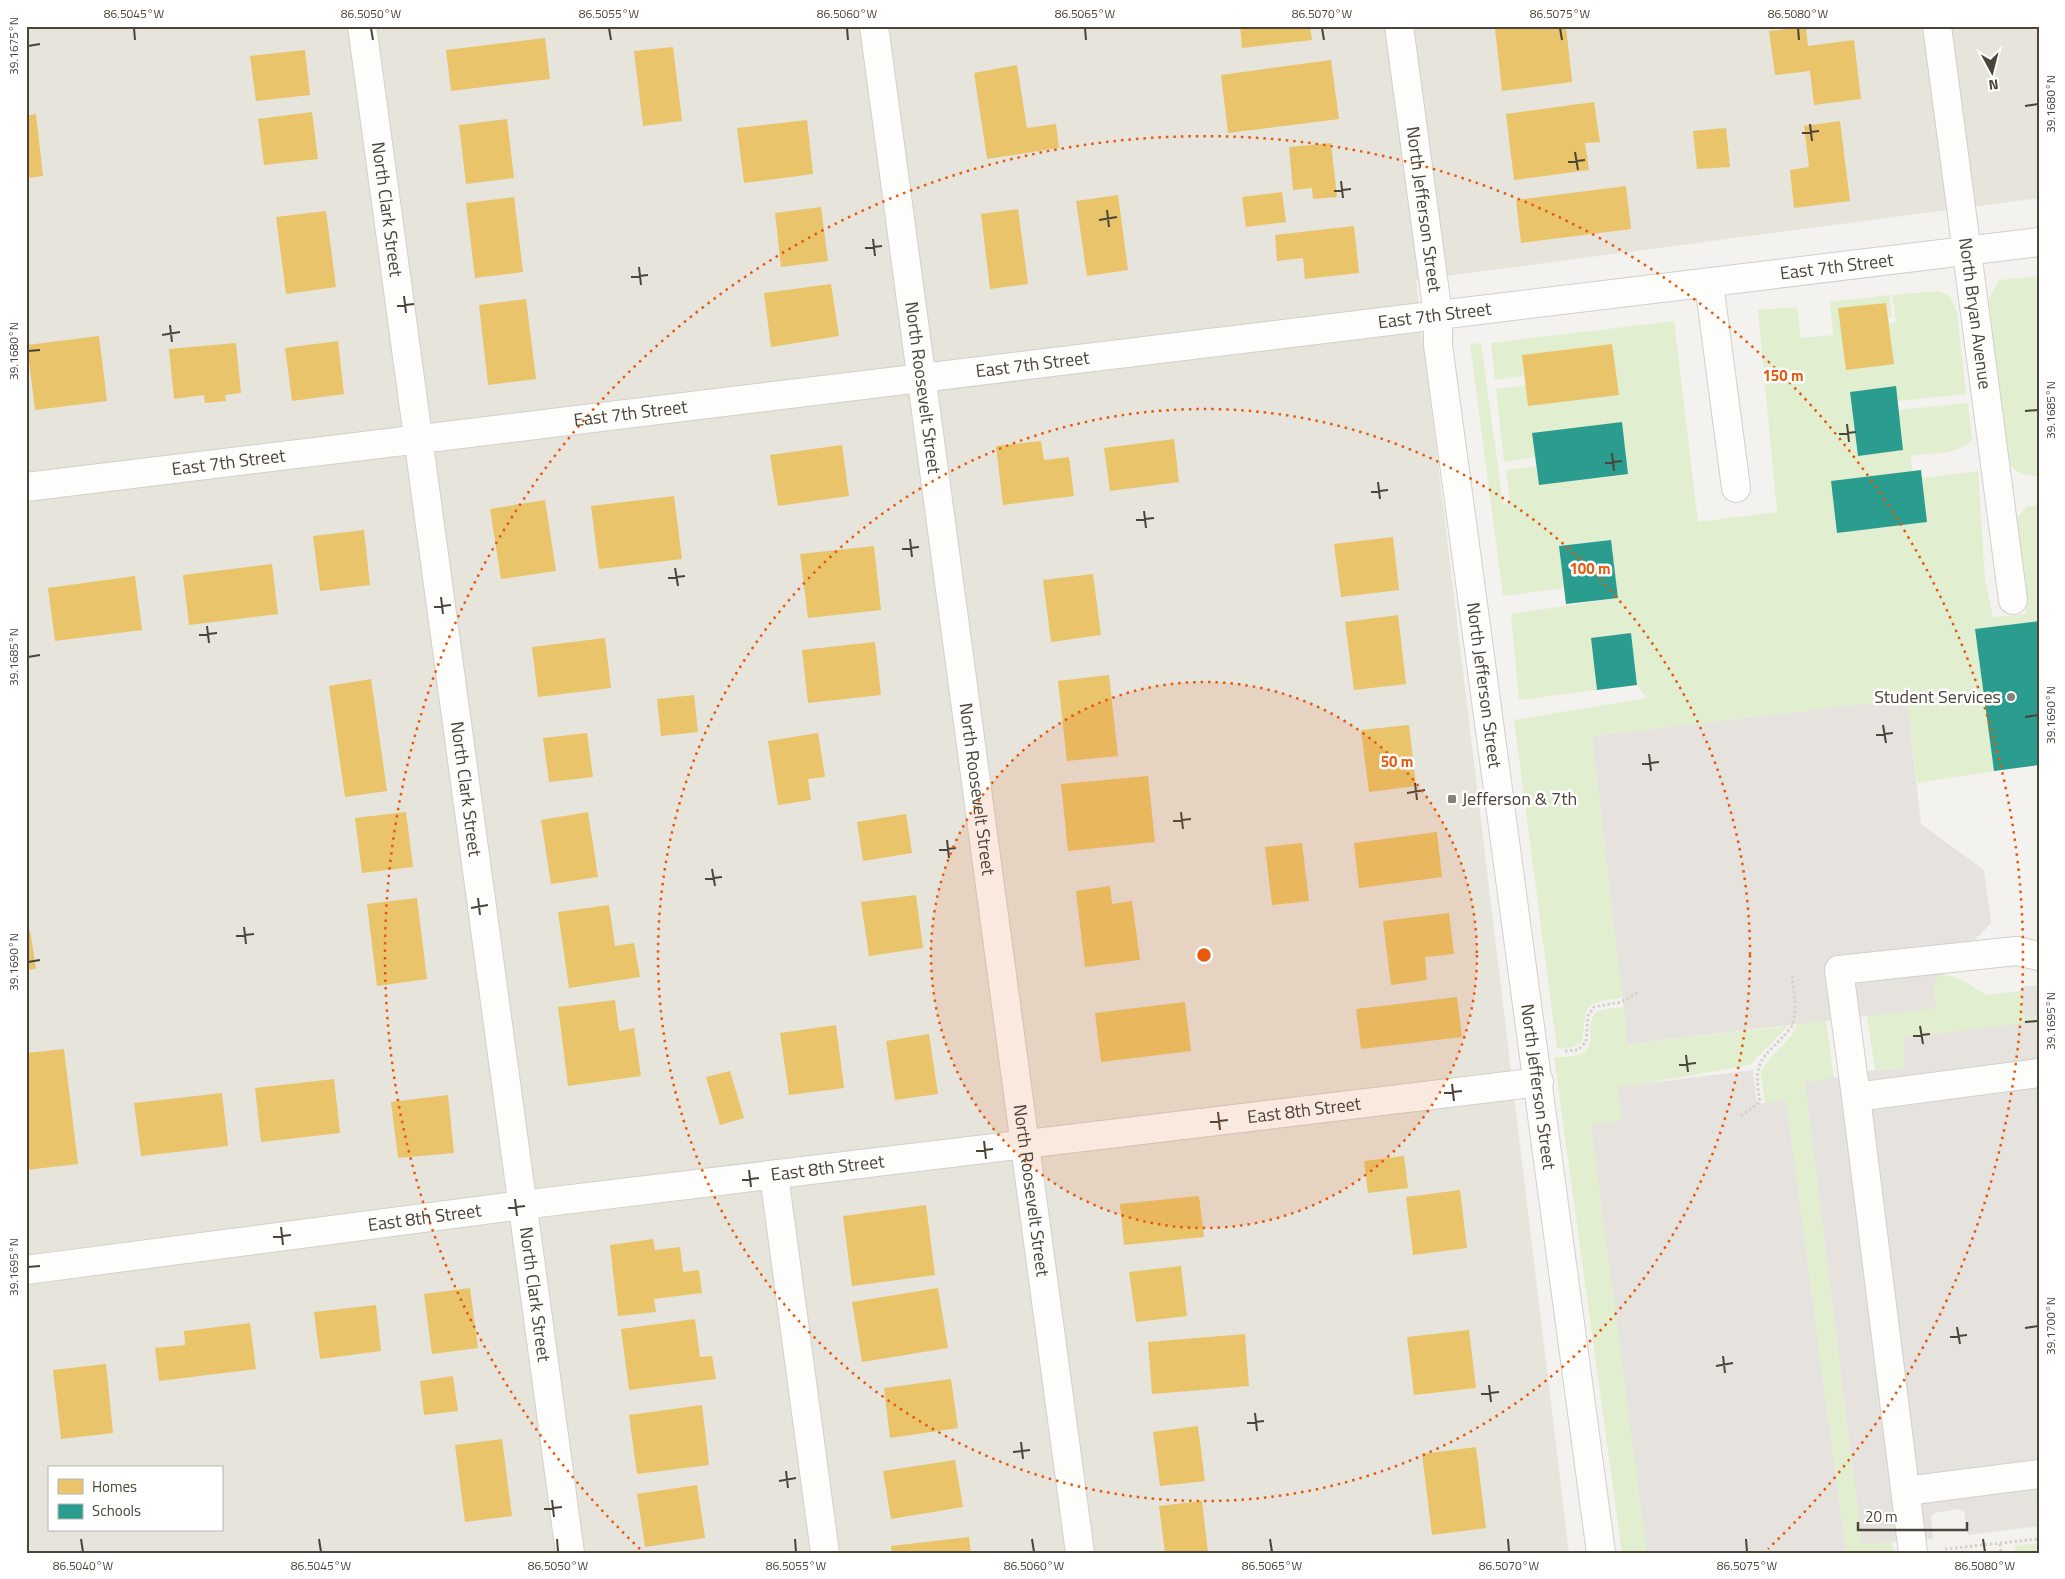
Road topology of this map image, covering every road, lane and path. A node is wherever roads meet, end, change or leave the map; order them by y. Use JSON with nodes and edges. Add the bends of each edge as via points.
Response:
{"nodes":[{"id":1,"x":362,"y":26,"type":"edge"},
{"id":2,"x":874,"y":26,"type":"edge"},
{"id":3,"x":1399,"y":26,"type":"edge"},
{"id":4,"x":1937,"y":26,"type":"edge"},
{"id":5,"x":2039,"y":242,"type":"edge"},
{"id":6,"x":1966,"y":251,"type":"junction"},
{"id":7,"x":1709,"y":283,"type":"junction"},
{"id":8,"x":1438,"y":315,"type":"junction"},
{"id":9,"x":922,"y":378,"type":"junction"},
{"id":10,"x":418,"y":440,"type":"junction"},
{"id":11,"x":26,"y":487,"type":"edge"},
{"id":12,"x":1736,"y":488,"type":"dead end"},
{"id":13,"x":2013,"y":600,"type":"dead end"},
{"id":14,"x":2039,"y":956,"type":"edge"},
{"id":15,"x":1792,"y":976,"type":"dead end"},
{"id":16,"x":1638,"y":992,"type":"dead end"},
{"id":17,"x":1535,"y":1054,"type":"junction"},
{"id":18,"x":2039,"y":1073,"type":"edge"},
{"id":19,"x":1539,"y":1082,"type":"junction"},
{"id":20,"x":1856,"y":1097,"type":"junction"},
{"id":21,"x":1741,"y":1116,"type":"dead end"},
{"id":22,"x":1025,"y":1145,"type":"junction"},
{"id":23,"x":774,"y":1175,"type":"junction"},
{"id":24,"x":522,"y":1206,"type":"junction"},
{"id":25,"x":26,"y":1270,"type":"edge"},
{"id":26,"x":2039,"y":1474,"type":"edge"},
{"id":27,"x":1906,"y":1491,"type":"junction"},
{"id":28,"x":2039,"y":1539,"type":"edge"},
{"id":29,"x":2000,"y":1544,"type":"junction"},
{"id":30,"x":570,"y":1553,"type":"edge"},
{"id":31,"x":825,"y":1553,"type":"edge"},
{"id":32,"x":1080,"y":1553,"type":"edge"},
{"id":33,"x":1600,"y":1553,"type":"edge"},
{"id":34,"x":1913,"y":1553,"type":"edge"},
{"id":35,"x":1942,"y":1553,"type":"edge"},
{"id":36,"x":2001,"y":1553,"type":"edge"}],
"edges":[{"from":1,"to":10,"type":"street","name":"North Clark Street"},
{"from":2,"to":9,"type":"street","name":"North Roosevelt Street"},
{"from":3,"to":8,"type":"street","name":"North Jefferson Street"},
{"from":4,"to":6,"type":"street","name":"North Bryan Avenue"},
{"from":5,"to":6,"type":"street","name":"East 7th Street"},
{"from":6,"to":7,"type":"street","name":"East 7th Street"},
{"from":6,"to":13,"type":"street","name":"North Bryan Avenue"},
{"from":7,"to":8,"type":"street","name":"East 7th Street"},
{"from":7,"to":12,"type":"street"},
{"from":8,"to":9,"type":"street","name":"East 7th Street"},
{"from":8,"to":17,"type":"street","name":"North Jefferson Street","via":[[1438,345]]},
{"from":9,"to":10,"type":"street","name":"East 7th Street"},
{"from":9,"to":22,"type":"street","name":"North Roosevelt Street"},
{"from":10,"to":11,"type":"street","name":"East 7th Street"},
{"from":10,"to":24,"type":"street","name":"North Clark Street"},
{"from":14,"to":20,"type":"street","via":[[2016,950],[1839,970]]},
{"from":15,"to":21,"type":"path","via":[[1794,1022],[1757,1065],[1760,1102]]},
{"from":16,"to":17,"type":"path","via":[[1621,1002],[1594,1007],[1588,1016],[1586,1042],[1578,1050]]},
{"from":17,"to":19,"type":"street","name":"North Jefferson Street"},
{"from":18,"to":20,"type":"street"},
{"from":19,"to":22,"type":"street","name":"East 8th Street"},
{"from":19,"to":33,"type":"street","name":"North Jefferson Street"},
{"from":20,"to":27,"type":"street"},
{"from":22,"to":23,"type":"street","name":"East 8th Street"},
{"from":22,"to":32,"type":"street","name":"North Roosevelt Street"},
{"from":23,"to":24,"type":"street","name":"East 8th Street"},
{"from":23,"to":31,"type":"street"},
{"from":24,"to":25,"type":"street","name":"East 8th Street"},
{"from":24,"to":30,"type":"street","name":"North Clark Street"},
{"from":26,"to":27,"type":"street"},
{"from":27,"to":34,"type":"street"},
{"from":28,"to":29,"type":"path"},
{"from":29,"to":35,"type":"path","via":[[1942,1550]]},
{"from":29,"to":36,"type":"path"}]}
